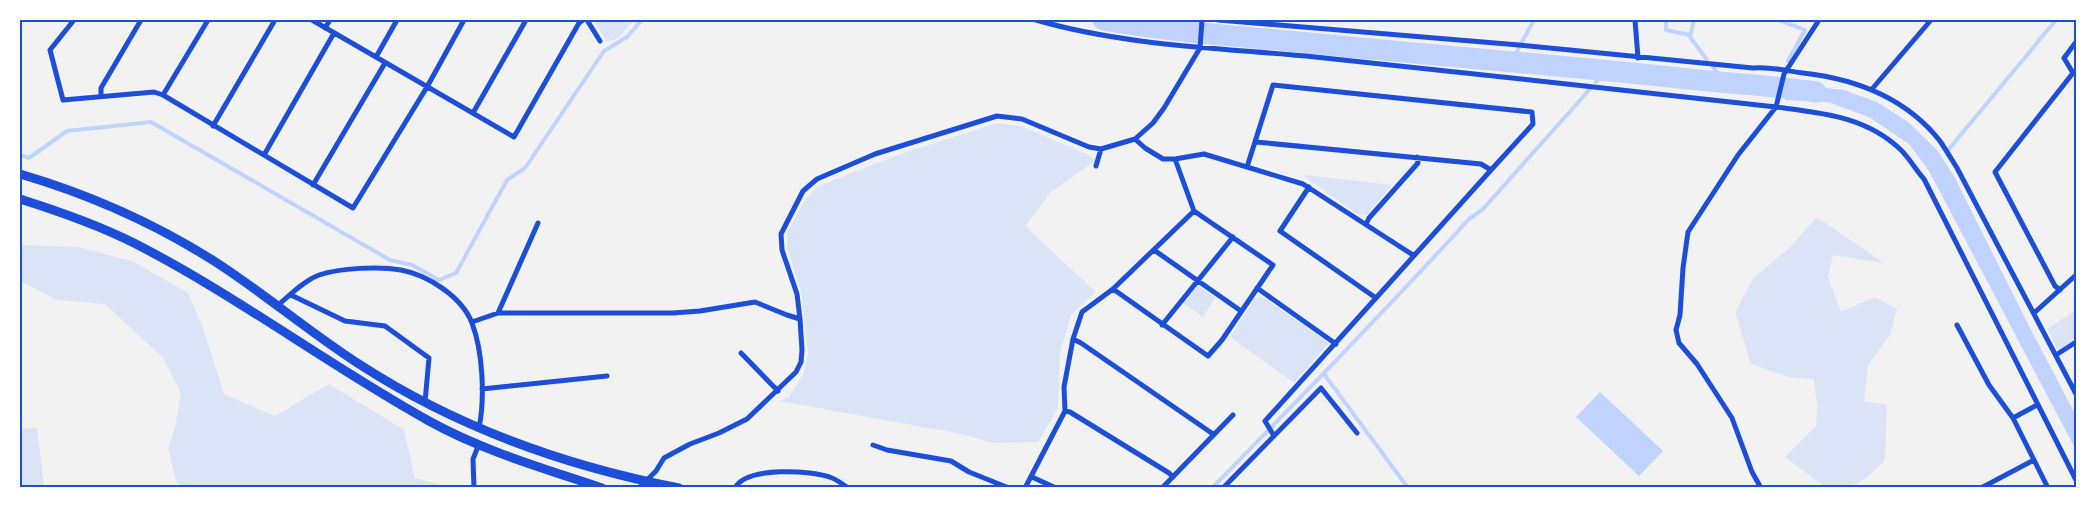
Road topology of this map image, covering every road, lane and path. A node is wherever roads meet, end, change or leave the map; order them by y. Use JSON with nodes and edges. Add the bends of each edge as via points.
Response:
{"nodes":[{"id":1,"x":74,"y":20,"type":"edge"},
{"id":2,"x":141,"y":20,"type":"edge"},
{"id":3,"x":208,"y":20,"type":"edge"},
{"id":4,"x":275,"y":20,"type":"edge"},
{"id":5,"x":312,"y":20,"type":"edge"},
{"id":6,"x":330,"y":20,"type":"edge"},
{"id":7,"x":397,"y":20,"type":"edge"},
{"id":8,"x":464,"y":20,"type":"edge"},
{"id":9,"x":526,"y":20,"type":"edge"},
{"id":10,"x":585,"y":20,"type":"edge"},
{"id":11,"x":1036,"y":20,"type":"edge"},
{"id":12,"x":1218,"y":20,"type":"edge"},
{"id":13,"x":1635,"y":20,"type":"edge"},
{"id":14,"x":1819,"y":20,"type":"edge"},
{"id":15,"x":1932,"y":20,"type":"edge"},
{"id":16,"x":1203,"y":21,"type":"edge"},
{"id":17,"x":325,"y":28,"type":"junction"},
{"id":18,"x":334,"y":33,"type":"junction"},
{"id":19,"x":600,"y":40,"type":"dead end"},
{"id":20,"x":2076,"y":42,"type":"edge"},
{"id":21,"x":1201,"y":46,"type":"junction"},
{"id":22,"x":376,"y":57,"type":"junction"},
{"id":23,"x":1638,"y":58,"type":"junction"},
{"id":24,"x":386,"y":63,"type":"junction"},
{"id":25,"x":1786,"y":73,"type":"junction"},
{"id":26,"x":427,"y":87,"type":"junction"},
{"id":27,"x":1872,"y":89,"type":"junction"},
{"id":28,"x":101,"y":95,"type":"junction"},
{"id":29,"x":163,"y":95,"type":"junction"},
{"id":30,"x":1776,"y":105,"type":"junction"},
{"id":31,"x":473,"y":113,"type":"junction"},
{"id":32,"x":213,"y":126,"type":"junction"},
{"id":33,"x":1135,"y":139,"type":"junction"},
{"id":34,"x":1256,"y":142,"type":"junction"},
{"id":35,"x":1101,"y":149,"type":"junction"},
{"id":36,"x":264,"y":155,"type":"junction"},
{"id":37,"x":1417,"y":157,"type":"junction"},
{"id":38,"x":1175,"y":159,"type":"junction"},
{"id":39,"x":1096,"y":166,"type":"dead end"},
{"id":40,"x":1247,"y":167,"type":"junction"},
{"id":41,"x":1491,"y":170,"type":"junction"},
{"id":42,"x":20,"y":174,"type":"edge"},
{"id":43,"x":313,"y":185,"type":"junction"},
{"id":44,"x":1309,"y":187,"type":"junction"},
{"id":45,"x":20,"y":199,"type":"edge"},
{"id":46,"x":1194,"y":211,"type":"junction"},
{"id":47,"x":538,"y":224,"type":"dead end"},
{"id":48,"x":1366,"y":224,"type":"junction"},
{"id":49,"x":1233,"y":237,"type":"junction"},
{"id":50,"x":1154,"y":249,"type":"junction"},
{"id":51,"x":1413,"y":255,"type":"junction"},
{"id":52,"x":2076,"y":275,"type":"edge"},
{"id":53,"x":1198,"y":281,"type":"junction"},
{"id":54,"x":1257,"y":288,"type":"junction"},
{"id":55,"x":1113,"y":290,"type":"junction"},
{"id":56,"x":2060,"y":290,"type":"junction"},
{"id":57,"x":291,"y":295,"type":"junction"},
{"id":58,"x":1376,"y":298,"type":"junction"},
{"id":59,"x":278,"y":305,"type":"junction"},
{"id":60,"x":1241,"y":311,"type":"junction"},
{"id":61,"x":498,"y":313,"type":"junction"},
{"id":62,"x":2034,"y":314,"type":"junction"},
{"id":63,"x":800,"y":319,"type":"junction"},
{"id":64,"x":472,"y":322,"type":"junction"},
{"id":65,"x":1162,"y":325,"type":"junction"},
{"id":66,"x":1957,"y":325,"type":"dead end"},
{"id":67,"x":1073,"y":339,"type":"junction"},
{"id":68,"x":2076,"y":342,"type":"edge"},
{"id":69,"x":1336,"y":344,"type":"junction"},
{"id":70,"x":741,"y":353,"type":"dead end"},
{"id":71,"x":2056,"y":355,"type":"junction"},
{"id":72,"x":607,"y":376,"type":"dead end"},
{"id":73,"x":482,"y":389,"type":"junction"},
{"id":74,"x":778,"y":390,"type":"junction"},
{"id":75,"x":2076,"y":394,"type":"edge"},
{"id":76,"x":425,"y":402,"type":"junction"},
{"id":77,"x":2037,"y":405,"type":"junction"},
{"id":78,"x":1065,"y":411,"type":"junction"},
{"id":79,"x":1233,"y":415,"type":"dead end"},
{"id":80,"x":2013,"y":418,"type":"junction"},
{"id":81,"x":479,"y":429,"type":"junction"},
{"id":82,"x":1357,"y":433,"type":"dead end"},
{"id":83,"x":1214,"y":434,"type":"junction"},
{"id":84,"x":1272,"y":434,"type":"junction"},
{"id":85,"x":479,"y":444,"type":"junction"},
{"id":86,"x":873,"y":445,"type":"dead end"},
{"id":87,"x":2034,"y":460,"type":"junction"},
{"id":88,"x":1032,"y":477,"type":"junction"},
{"id":89,"x":1173,"y":477,"type":"junction"},
{"id":90,"x":2076,"y":480,"type":"edge"},
{"id":91,"x":642,"y":484,"type":"edge"},
{"id":92,"x":474,"y":488,"type":"edge"},
{"id":93,"x":602,"y":488,"type":"edge"},
{"id":94,"x":679,"y":488,"type":"edge"},
{"id":95,"x":735,"y":488,"type":"edge"},
{"id":96,"x":848,"y":488,"type":"edge"},
{"id":97,"x":1009,"y":488,"type":"edge"},
{"id":98,"x":1025,"y":488,"type":"edge"},
{"id":99,"x":1056,"y":488,"type":"edge"},
{"id":100,"x":1162,"y":488,"type":"edge"},
{"id":101,"x":1223,"y":488,"type":"edge"},
{"id":102,"x":1761,"y":488,"type":"edge"},
{"id":103,"x":1981,"y":488,"type":"edge"},
{"id":104,"x":2048,"y":488,"type":"edge"}],
"edges":[{"from":1,"to":28,"type":"street","via":[[50,50],[63,100]]},
{"from":2,"to":28,"type":"street","via":[[101,88]]},
{"from":3,"to":29,"type":"street"},
{"from":4,"to":32,"type":"street"},
{"from":5,"to":17,"type":"street"},
{"from":6,"to":17,"type":"street"},
{"from":7,"to":22,"type":"street"},
{"from":8,"to":26,"type":"street"},
{"from":9,"to":31,"type":"street"},
{"from":10,"to":19,"type":"street"},
{"from":10,"to":31,"type":"street","via":[[579,23],[514,137]]},
{"from":11,"to":21,"type":"street"},
{"from":12,"to":23,"type":"street"},
{"from":13,"to":23,"type":"street"},
{"from":14,"to":25,"type":"street"},
{"from":15,"to":27,"type":"street"},
{"from":16,"to":21,"type":"street"},
{"from":17,"to":18,"type":"street"},
{"from":18,"to":22,"type":"street"},
{"from":18,"to":36,"type":"street"},
{"from":20,"to":56,"type":"street","via":[[2064,58],[2073,72],[1995,172]]},
{"from":21,"to":30,"type":"street"},
{"from":21,"to":33,"type":"street","via":[[1154,123]]},
{"from":22,"to":24,"type":"street"},
{"from":23,"to":25,"type":"street","via":[[1767,67]]},
{"from":24,"to":26,"type":"street"},
{"from":24,"to":43,"type":"street"},
{"from":25,"to":27,"type":"street","via":[[1837,77]]},
{"from":25,"to":30,"type":"street"},
{"from":26,"to":31,"type":"street"},
{"from":26,"to":43,"type":"street","via":[[353,208]]},
{"from":27,"to":62,"type":"street","via":[[1898,103],[1940,141]]},
{"from":28,"to":29,"type":"street"},
{"from":29,"to":32,"type":"street"},
{"from":30,"to":77,"type":"street","via":[[1833,114],[1866,125],[1901,150],[1924,179]]},
{"from":30,"to":102,"type":"street","via":[[1737,156],[1688,232],[1676,330],[1679,343],[1732,418]]},
{"from":32,"to":36,"type":"street"},
{"from":33,"to":35,"type":"street"},
{"from":33,"to":38,"type":"street","via":[[1163,159]]},
{"from":34,"to":37,"type":"street"},
{"from":34,"to":40,"type":"street"},
{"from":34,"to":41,"type":"street","via":[[1273,85],[1532,112],[1533,124]]},
{"from":35,"to":39,"type":"street"},
{"from":35,"to":63,"type":"street","via":[[1022,119],[997,116],[875,154],[818,179],[803,191],[781,234]]},
{"from":36,"to":43,"type":"street"},
{"from":37,"to":41,"type":"street","via":[[1481,164]]},
{"from":37,"to":48,"type":"street","via":[[1418,164]]},
{"from":38,"to":40,"type":"street","via":[[1204,154]]},
{"from":38,"to":46,"type":"street"},
{"from":40,"to":44,"type":"street"},
{"from":41,"to":51,"type":"street"},
{"from":42,"to":59,"type":"highway","via":[[149,223]]},
{"from":44,"to":48,"type":"street"},
{"from":44,"to":58,"type":"street","via":[[1280,231]]},
{"from":45,"to":85,"type":"highway","via":[[132,242],[202,280],[350,375],[431,422]]},
{"from":46,"to":49,"type":"street"},
{"from":46,"to":50,"type":"street"},
{"from":47,"to":61,"type":"street"},
{"from":48,"to":51,"type":"street"},
{"from":49,"to":53,"type":"street"},
{"from":49,"to":54,"type":"street","via":[[1273,265]]},
{"from":50,"to":53,"type":"street"},
{"from":50,"to":55,"type":"street"},
{"from":51,"to":58,"type":"street"},
{"from":52,"to":56,"type":"street"},
{"from":53,"to":60,"type":"street"},
{"from":53,"to":65,"type":"street"},
{"from":54,"to":60,"type":"street"},
{"from":54,"to":69,"type":"street"},
{"from":55,"to":65,"type":"street"},
{"from":55,"to":67,"type":"street","via":[[1082,312]]},
{"from":56,"to":62,"type":"street"},
{"from":57,"to":59,"type":"street"},
{"from":57,"to":64,"type":"street","via":[[317,276],[344,269],[399,270],[442,289],[462,306]]},
{"from":57,"to":76,"type":"street","via":[[345,321],[385,326],[429,358]]},
{"from":58,"to":69,"type":"street"},
{"from":59,"to":76,"type":"highway","via":[[358,364]]},
{"from":60,"to":65,"type":"street","via":[[1208,356]]},
{"from":61,"to":63,"type":"street","via":[[673,314],[755,302]]},
{"from":61,"to":64,"type":"street"},
{"from":62,"to":71,"type":"street"},
{"from":63,"to":74,"type":"street","via":[[801,362]]},
{"from":64,"to":73,"type":"street"},
{"from":66,"to":80,"type":"street","via":[[1989,385]]},
{"from":67,"to":78,"type":"street","via":[[1064,387]]},
{"from":67,"to":83,"type":"street"},
{"from":68,"to":71,"type":"street"},
{"from":69,"to":84,"type":"street","via":[[1265,422]]},
{"from":70,"to":74,"type":"street"},
{"from":71,"to":75,"type":"street"},
{"from":72,"to":73,"type":"street"},
{"from":73,"to":81,"type":"street"},
{"from":74,"to":91,"type":"street","via":[[747,419],[664,458]]},
{"from":76,"to":81,"type":"highway"},
{"from":77,"to":80,"type":"street"},
{"from":77,"to":90,"type":"street"},
{"from":78,"to":88,"type":"street"},
{"from":78,"to":89,"type":"street"},
{"from":79,"to":83,"type":"street"},
{"from":80,"to":87,"type":"street"},
{"from":81,"to":91,"type":"highway"},
{"from":82,"to":84,"type":"street","via":[[1321,388]]},
{"from":83,"to":89,"type":"street"},
{"from":84,"to":101,"type":"street"},
{"from":85,"to":92,"type":"street","via":[[473,459]]},
{"from":85,"to":93,"type":"highway","via":[[533,467]]},
{"from":86,"to":97,"type":"street","via":[[951,461]]},
{"from":87,"to":103,"type":"street"},
{"from":87,"to":104,"type":"street"},
{"from":88,"to":98,"type":"street"},
{"from":88,"to":99,"type":"street"},
{"from":89,"to":100,"type":"street"},
{"from":91,"to":94,"type":"highway"},
{"from":95,"to":96,"type":"street","via":[[739,480],[746,478],[773,472],[801,472],[832,478]]}]}
